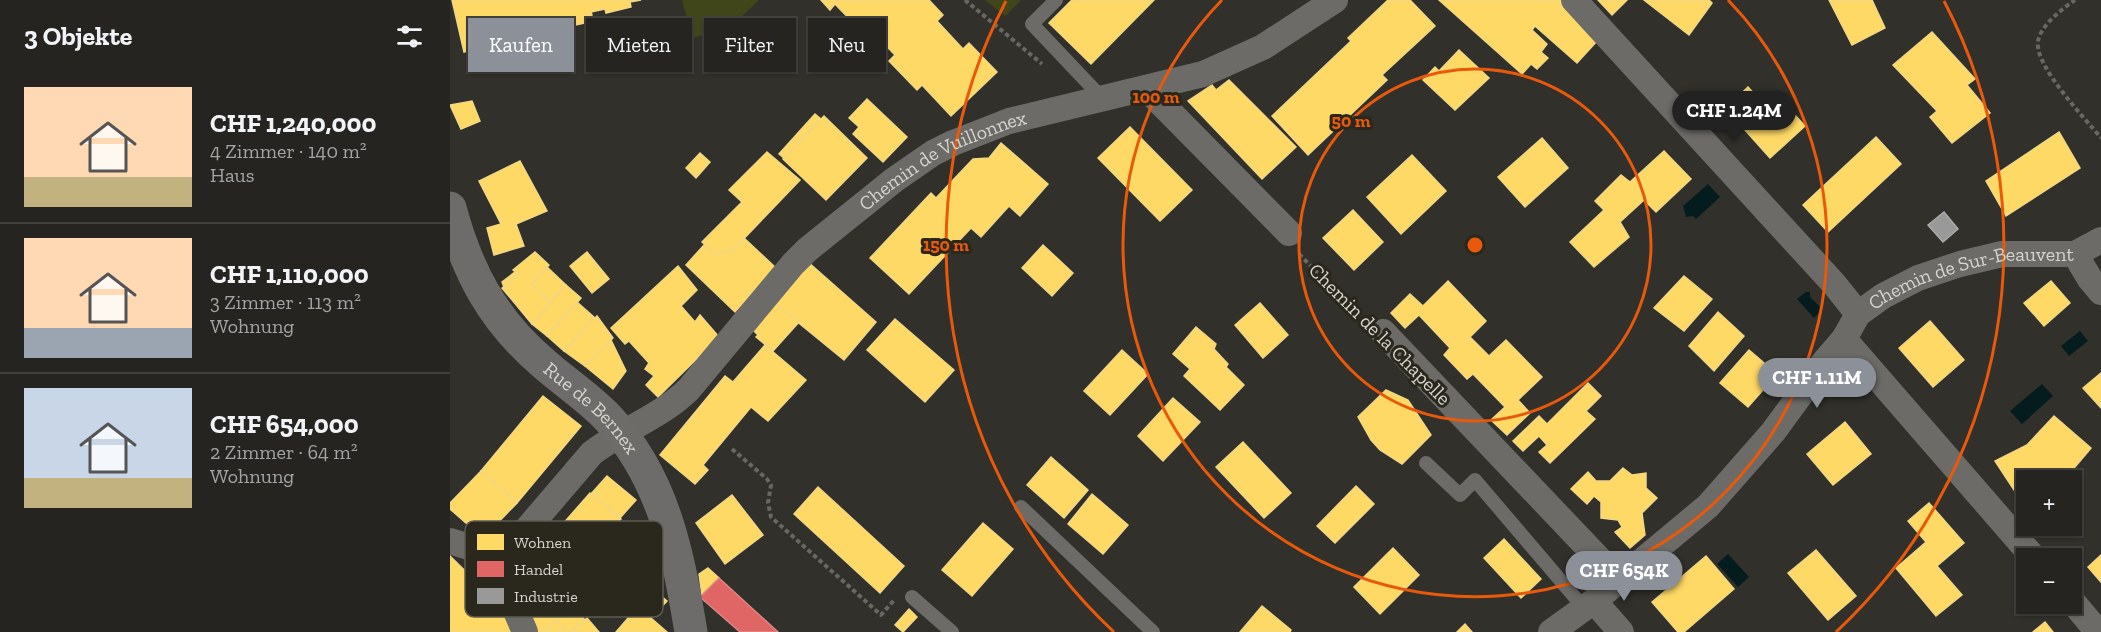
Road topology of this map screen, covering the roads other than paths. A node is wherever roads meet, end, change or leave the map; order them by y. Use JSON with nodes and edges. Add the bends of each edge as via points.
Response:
{"nodes":[{"id":1,"x":1056,"y":0,"type":"edge"},
{"id":2,"x":1335,"y":0,"type":"edge"},
{"id":3,"x":1574,"y":0,"type":"edge"},
{"id":4,"x":1146,"y":88,"type":"junction"},
{"id":5,"x":1103,"y":99,"type":"junction"},
{"id":6,"x":450,"y":208,"type":"edge"},
{"id":7,"x":1289,"y":233,"type":"road end"},
{"id":8,"x":2101,"y":240,"type":"edge"},
{"id":9,"x":2075,"y":254,"type":"junction"},
{"id":10,"x":2101,"y":292,"type":"edge"},
{"id":11,"x":1858,"y":314,"type":"junction"},
{"id":12,"x":1383,"y":332,"type":"road end"},
{"id":13,"x":1844,"y":339,"type":"junction"},
{"id":14,"x":621,"y":434,"type":"junction"},
{"id":15,"x":1426,"y":463,"type":"dead end"},
{"id":16,"x":1021,"y":507,"type":"dead end"},
{"id":17,"x":534,"y":521,"type":"edge"},
{"id":18,"x":450,"y":541,"type":"edge"},
{"id":19,"x":465,"y":546,"type":"edge"},
{"id":20,"x":2025,"y":548,"type":"edge"},
{"id":21,"x":1618,"y":579,"type":"junction"},
{"id":22,"x":912,"y":597,"type":"road end"},
{"id":23,"x":1589,"y":605,"type":"junction"},
{"id":24,"x":2082,"y":613,"type":"edge"},
{"id":25,"x":518,"y":617,"type":"edge"},
{"id":26,"x":525,"y":632,"type":"edge"},
{"id":27,"x":691,"y":632,"type":"edge"},
{"id":28,"x":952,"y":632,"type":"edge"},
{"id":29,"x":1153,"y":632,"type":"edge"},
{"id":30,"x":1551,"y":632,"type":"edge"},
{"id":31,"x":1621,"y":632,"type":"edge"},
{"id":32,"x":2098,"y":632,"type":"edge"}],
"edges":[{"from":1,"to":5,"type":"lane","via":[[1032,24]]},
{"from":2,"to":4,"type":"street","name":"Chemin de Vuillonnex","via":[[1263,47],[1203,74]]},
{"from":3,"to":11,"type":"street"},
{"from":4,"to":5,"type":"street","name":"Chemin de Vuillonnex"},
{"from":4,"to":7,"type":"street"},
{"from":5,"to":14,"type":"street","name":"Chemin de Vuillonnex","via":[[976,132],[912,166],[807,250],[675,403]]},
{"from":6,"to":14,"type":"street","name":"Rue de Bernex","via":[[467,259],[498,318],[530,352],[592,402]]},
{"from":8,"to":9,"type":"street","name":"Chemin de Sur-Beauvent"},
{"from":9,"to":10,"type":"street"},
{"from":9,"to":11,"type":"street","name":"Chemin de Sur-Beauvent","via":[[2002,254],[1960,264],[1918,278]]},
{"from":11,"to":13,"type":"street","name":"Chemin de Sur-Beauvent"},
{"from":12,"to":21,"type":"street","name":"Chemin de la Chapelle"},
{"from":13,"to":20,"type":"street"},
{"from":13,"to":21,"type":"street","name":"Chemin de Sur-Beauvent","via":[[1773,432],[1708,506]]},
{"from":14,"to":17,"type":"street","name":"Chemin de Vuillonnex","via":[[592,453]]},
{"from":14,"to":27,"type":"street","name":"Rue de Bernex","via":[[665,511]]},
{"from":15,"to":23,"type":"lane","via":[[1461,495],[1475,480]]},
{"from":16,"to":29,"type":"lane"},
{"from":18,"to":19,"type":"street"},
{"from":21,"to":23,"type":"street","name":"Chemin de Sur-Beauvent"},
{"from":22,"to":28,"type":"lane"},
{"from":23,"to":30,"type":"street","name":"Chemin de Sur-Beauvent"},
{"from":23,"to":31,"type":"street"},
{"from":24,"to":32,"type":"street"},
{"from":25,"to":26,"type":"street"}]}
